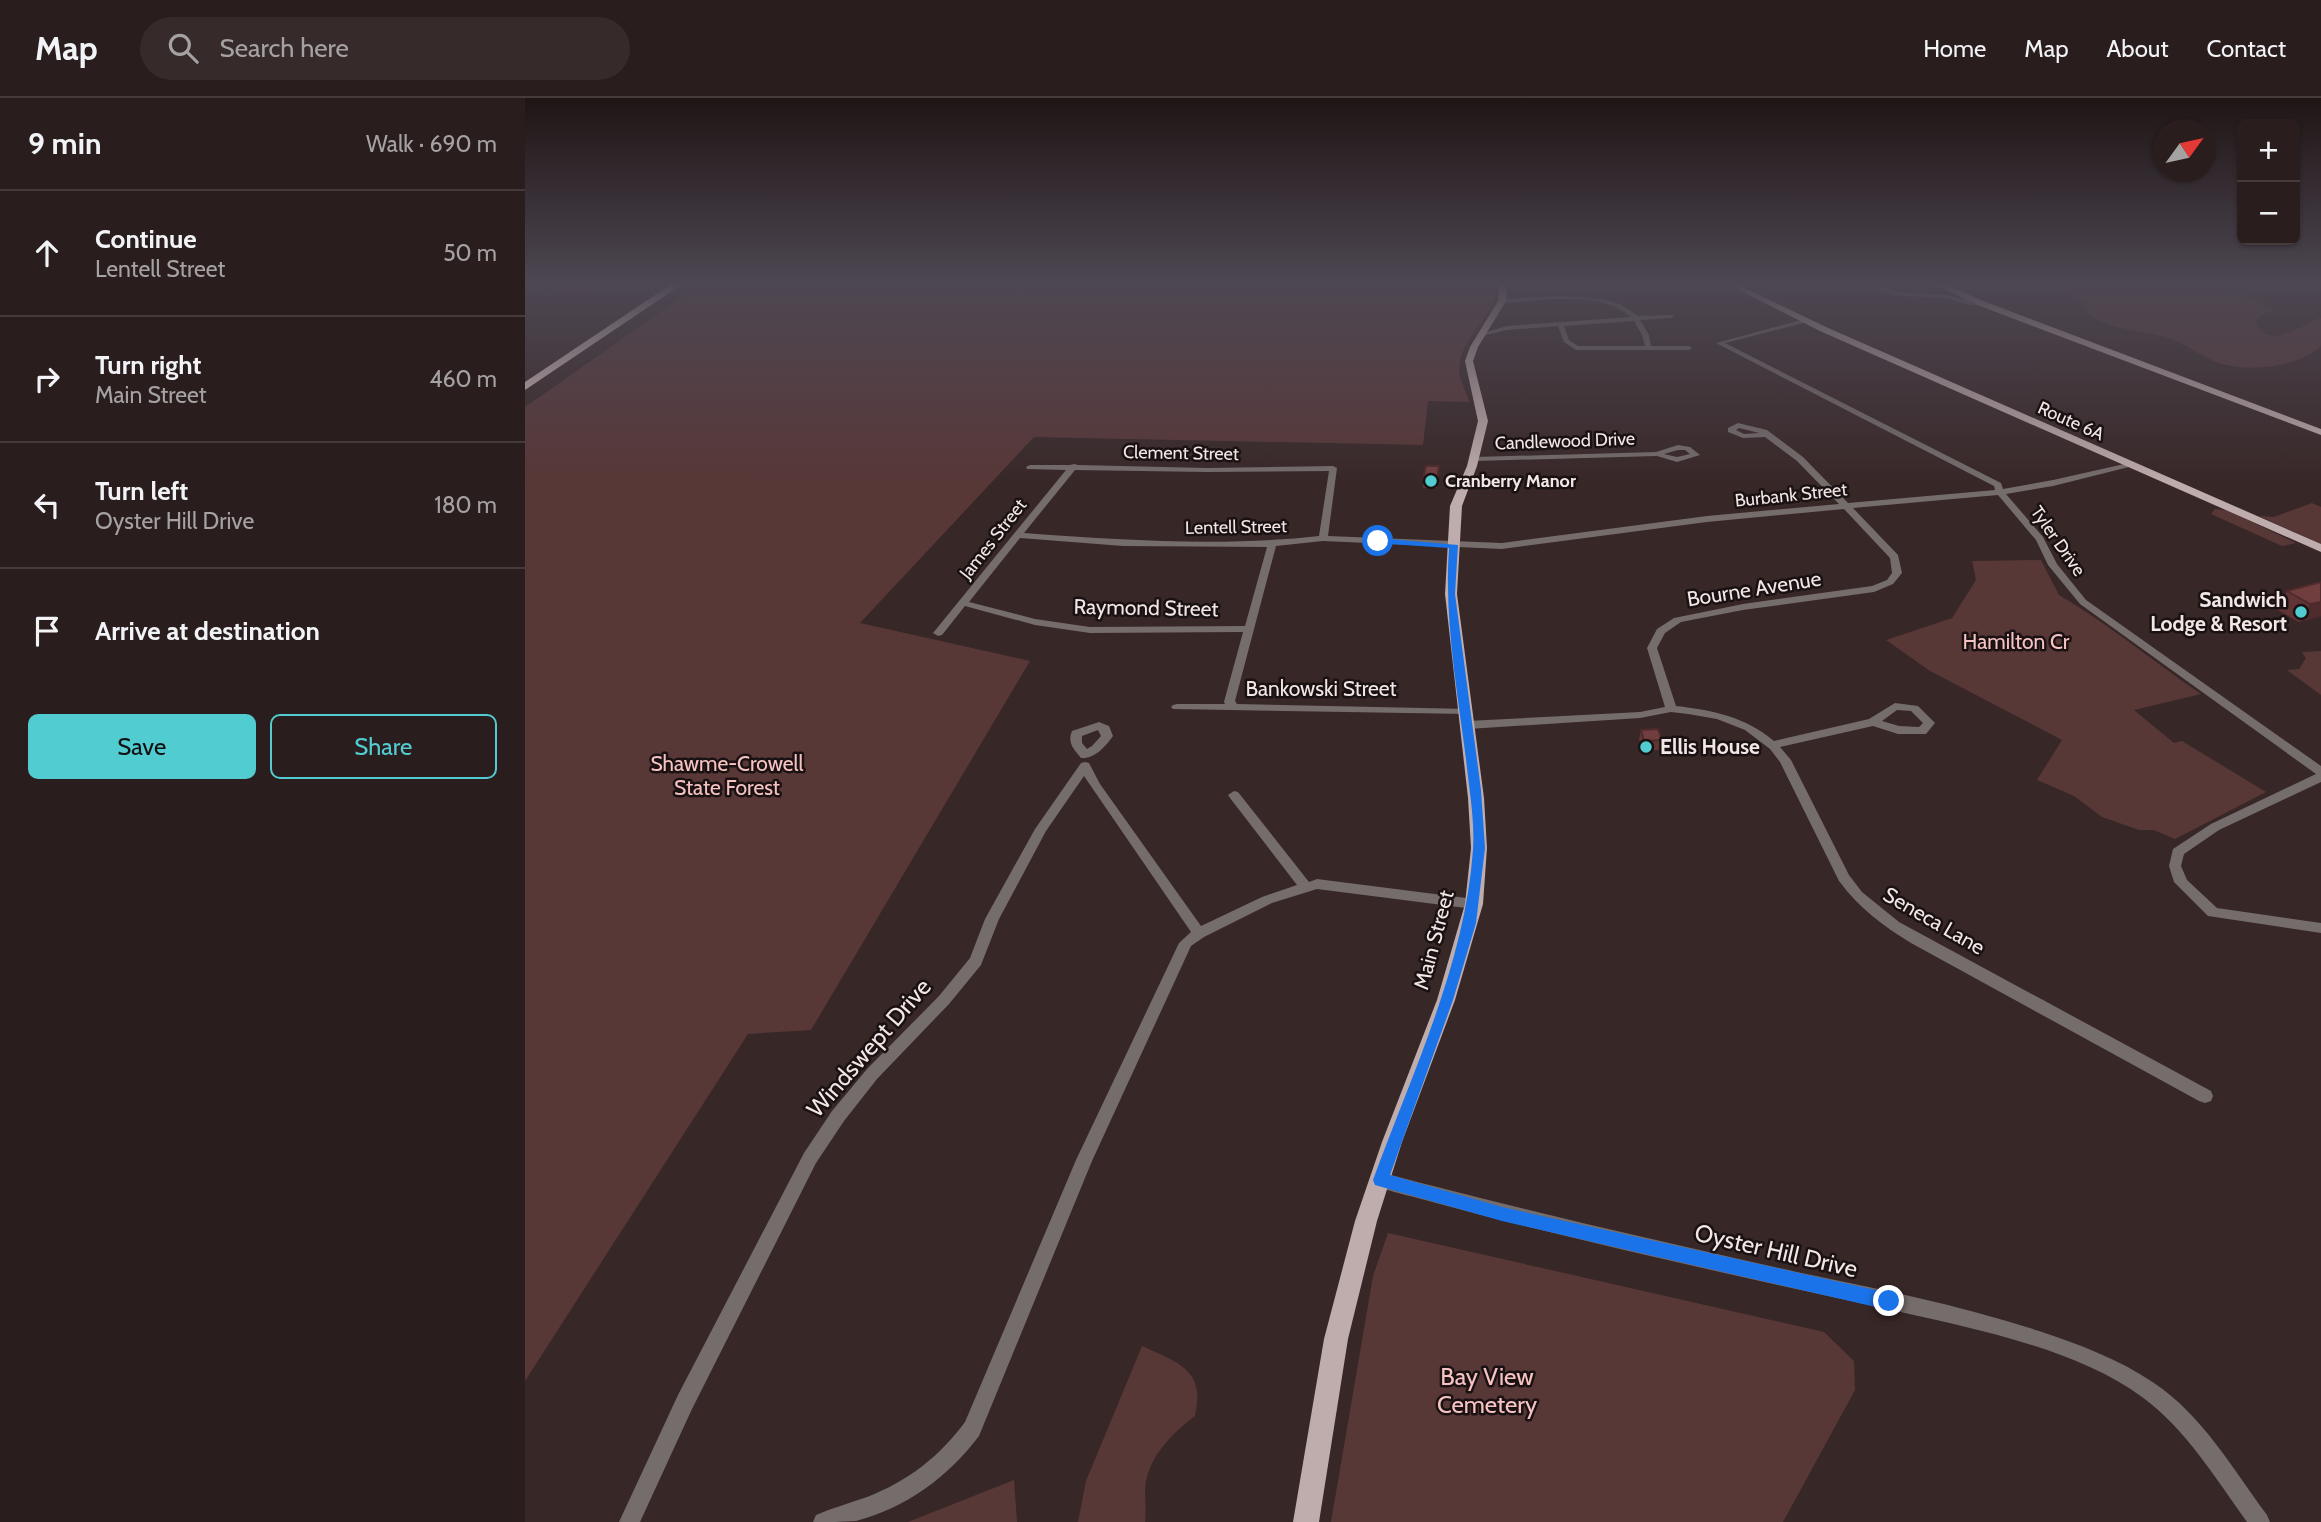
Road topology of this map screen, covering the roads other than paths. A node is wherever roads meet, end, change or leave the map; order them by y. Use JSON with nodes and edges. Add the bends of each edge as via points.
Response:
{"nodes":[{"id":1,"x":560,"y":351,"type":"edge"},
{"id":2,"x":578,"y":351,"type":"edge"},
{"id":3,"x":1472,"y":351,"type":"edge"},
{"id":4,"x":1738,"y":351,"type":"edge"},
{"id":5,"x":1874,"y":351,"type":"edge"},
{"id":6,"x":2108,"y":351,"type":"edge"},
{"id":7,"x":525,"y":375,"type":"edge"},
{"id":8,"x":525,"y":387,"type":"edge"},
{"id":9,"x":1764,"y":432,"type":"dead end"},
{"id":10,"x":2321,"y":432,"type":"edge"},
{"id":11,"x":1657,"y":454,"type":"dead end"},
{"id":12,"x":1475,"y":459,"type":"junction"},
{"id":13,"x":2130,"y":464,"type":"junction"},
{"id":14,"x":1074,"y":466,"type":"junction"},
{"id":15,"x":1030,"y":467,"type":"dead end"},
{"id":16,"x":2000,"y":492,"type":"junction"},
{"id":17,"x":1844,"y":505,"type":"junction"},
{"id":18,"x":1018,"y":535,"type":"junction"},
{"id":19,"x":1323,"y":538,"type":"junction"},
{"id":20,"x":1272,"y":544,"type":"junction"},
{"id":21,"x":1454,"y":545,"type":"junction"},
{"id":22,"x":2321,"y":548,"type":"edge"},
{"id":23,"x":963,"y":603,"type":"junction"},
{"id":24,"x":1247,"y":629,"type":"junction"},
{"id":25,"x":938,"y":633,"type":"dead end"},
{"id":26,"x":1232,"y":705,"type":"junction"},
{"id":27,"x":1177,"y":707,"type":"dead end"},
{"id":28,"x":1671,"y":709,"type":"junction"},
{"id":29,"x":1467,"y":718,"type":"junction"},
{"id":30,"x":1873,"y":722,"type":"dead end"},
{"id":31,"x":1774,"y":745,"type":"junction"},
{"id":32,"x":2321,"y":772,"type":"edge"},
{"id":33,"x":2321,"y":777,"type":"edge"},
{"id":34,"x":1234,"y":795,"type":"dead end"},
{"id":35,"x":1305,"y":887,"type":"junction"},
{"id":36,"x":1474,"y":904,"type":"junction"},
{"id":37,"x":2321,"y":928,"type":"edge"},
{"id":38,"x":1199,"y":933,"type":"junction"},
{"id":39,"x":2204,"y":1096,"type":"dead end"},
{"id":40,"x":1380,"y":1180,"type":"junction"},
{"id":41,"x":629,"y":1522,"type":"edge"},
{"id":42,"x":823,"y":1522,"type":"edge"},
{"id":43,"x":1306,"y":1522,"type":"edge"},
{"id":44,"x":2260,"y":1522,"type":"edge"}],
"edges":[{"from":1,"to":7,"type":"highway"},
{"from":2,"to":8,"type":"highway"},
{"from":3,"to":12,"type":"main road","name":"Main Street","via":[[1469,365],[1483,421]]},
{"from":4,"to":16,"type":"street","name":"Tyler Drive","via":[[1985,476]]},
{"from":5,"to":13,"type":"main road","name":"Route 6A"},
{"from":6,"to":10,"type":"main road"},
{"from":9,"to":17,"type":"street","name":"Bourne Avenue","via":[[1800,459]]},
{"from":11,"to":12,"type":"street","name":"Candlewood Drive"},
{"from":12,"to":21,"type":"main road","name":"Main Street","via":[[1456,506]]},
{"from":13,"to":16,"type":"street","name":"Burbank Street"},
{"from":13,"to":22,"type":"main road","name":"Route 6A"},
{"from":14,"to":15,"type":"street","name":"Clement Street"},
{"from":14,"to":18,"type":"street","name":"James Street"},
{"from":14,"to":19,"type":"street","name":"Clement Street","via":[[1333,468]]},
{"from":16,"to":17,"type":"street","name":"Burbank Street"},
{"from":16,"to":32,"type":"street","name":"Tyler Drive","via":[[2040,539],[2053,565],[2083,603]]},
{"from":17,"to":21,"type":"street","name":"Burbank Street","via":[[1542,542]]},
{"from":17,"to":28,"type":"street","name":"Bourne Avenue","via":[[1895,556],[1897,573],[1890,582],[1848,594],[1678,620],[1661,631],[1652,649]]},
{"from":18,"to":20,"type":"street","name":"Lentell Street","via":[[1123,544]]},
{"from":18,"to":23,"type":"street","name":"James Street"},
{"from":19,"to":20,"type":"street","name":"Lentell Street"},
{"from":19,"to":21,"type":"street","name":"Lentell Street"},
{"from":20,"to":24,"type":"street"},
{"from":21,"to":29,"type":"main road","name":"Main Street","via":[[1451,594]]},
{"from":23,"to":24,"type":"street","name":"Raymond Street","via":[[1034,622],[1090,630]]},
{"from":23,"to":25,"type":"street","name":"James Street"},
{"from":24,"to":26,"type":"street","via":[[1229,702]]},
{"from":26,"to":27,"type":"street","name":"Bankowski Street"},
{"from":26,"to":29,"type":"street","name":"Bankowski Street","via":[[1261,710],[1403,708]]},
{"from":28,"to":29,"type":"street","via":[[1640,715]]},
{"from":28,"to":31,"type":"street","name":"Seneca Lane","via":[[1733,719]]},
{"from":29,"to":36,"type":"main road","name":"Main Street","via":[[1479,848]]},
{"from":30,"to":31,"type":"street"},
{"from":31,"to":39,"type":"street","name":"Seneca Lane","via":[[1844,878],[1867,906]]},
{"from":33,"to":37,"type":"street","via":[[2215,827],[2179,852],[2175,866],[2181,882],[2213,912]]},
{"from":34,"to":35,"type":"street"},
{"from":35,"to":36,"type":"street","via":[[1327,883]]},
{"from":35,"to":38,"type":"street"},
{"from":36,"to":40,"type":"main road","name":"Main Street","via":[[1446,1000]]},
{"from":38,"to":41,"type":"street","name":"Windswept Drive","via":[[1095,785],[1085,761],[1041,829],[992,919],[976,961],[872,1074],[810,1158],[684,1402]]},
{"from":38,"to":42,"type":"street","via":[[1187,943],[1090,1148],[972,1429],[955,1454],[930,1477]]},
{"from":40,"to":43,"type":"main road","name":"Main Street","via":[[1336,1339]]},
{"from":40,"to":44,"type":"street","name":"Oyster Hill Drive","via":[[1502,1214],[1889,1301],[2059,1345],[2131,1378],[2156,1396]]}]}
